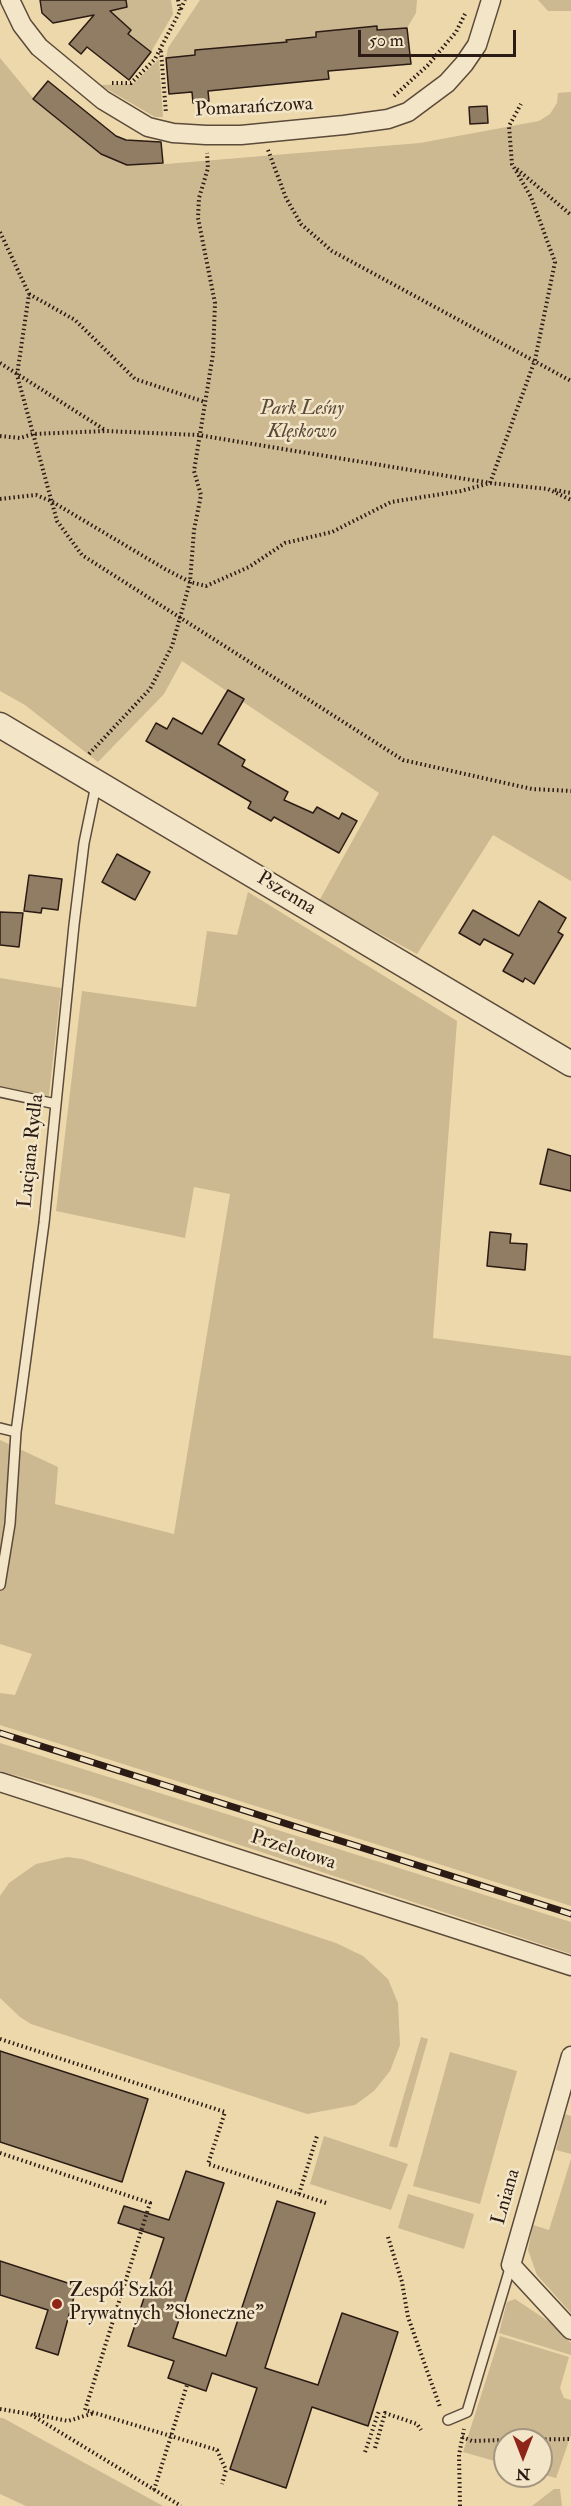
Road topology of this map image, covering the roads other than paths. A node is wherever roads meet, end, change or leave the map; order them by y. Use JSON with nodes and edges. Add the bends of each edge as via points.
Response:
{"nodes":[{"id":1,"x":10,"y":0,"type":"edge"},
{"id":2,"x":491,"y":0,"type":"edge"},
{"id":3,"x":0,"y":725,"type":"edge"},
{"id":4,"x":97,"y":783,"type":"junction"},
{"id":5,"x":571,"y":1064,"type":"edge"},
{"id":6,"x":0,"y":1092,"type":"edge"},
{"id":7,"x":56,"y":1104,"type":"junction"},
{"id":8,"x":0,"y":1428,"type":"edge"},
{"id":9,"x":16,"y":1432,"type":"junction"},
{"id":10,"x":0,"y":1585,"type":"edge"},
{"id":11,"x":0,"y":1782,"type":"edge"},
{"id":12,"x":571,"y":1966,"type":"edge"},
{"id":13,"x":571,"y":2056,"type":"edge"},
{"id":14,"x":511,"y":2265,"type":"junction"},
{"id":15,"x":571,"y":2330,"type":"edge"},
{"id":16,"x":445,"y":2416,"type":"road end"}],
"edges":[{"from":1,"to":2,"type":"street","name":"Pomarańczowa","via":[[39,47],[103,100],[148,127],[173,133],[261,133],[377,120],[408,112],[464,64],[477,45]]},
{"from":3,"to":4,"type":"street","name":"Pszenna"},
{"from":4,"to":5,"type":"street","name":"Pszenna"},
{"from":4,"to":7,"type":"lane","name":"Lucjana Rydla","via":[[84,843]]},
{"from":6,"to":7,"type":"lane"},
{"from":7,"to":9,"type":"lane","name":"Lucjana Rydla"},
{"from":8,"to":9,"type":"lane"},
{"from":9,"to":10,"type":"lane","name":"Lucjana Rydla","via":[[10,1524]]},
{"from":11,"to":12,"type":"street","name":"Przelotowa"},
{"from":13,"to":14,"type":"street","name":"Lniana"},
{"from":14,"to":15,"type":"street"},
{"from":14,"to":16,"type":"lane","via":[[467,2412]]}]}
